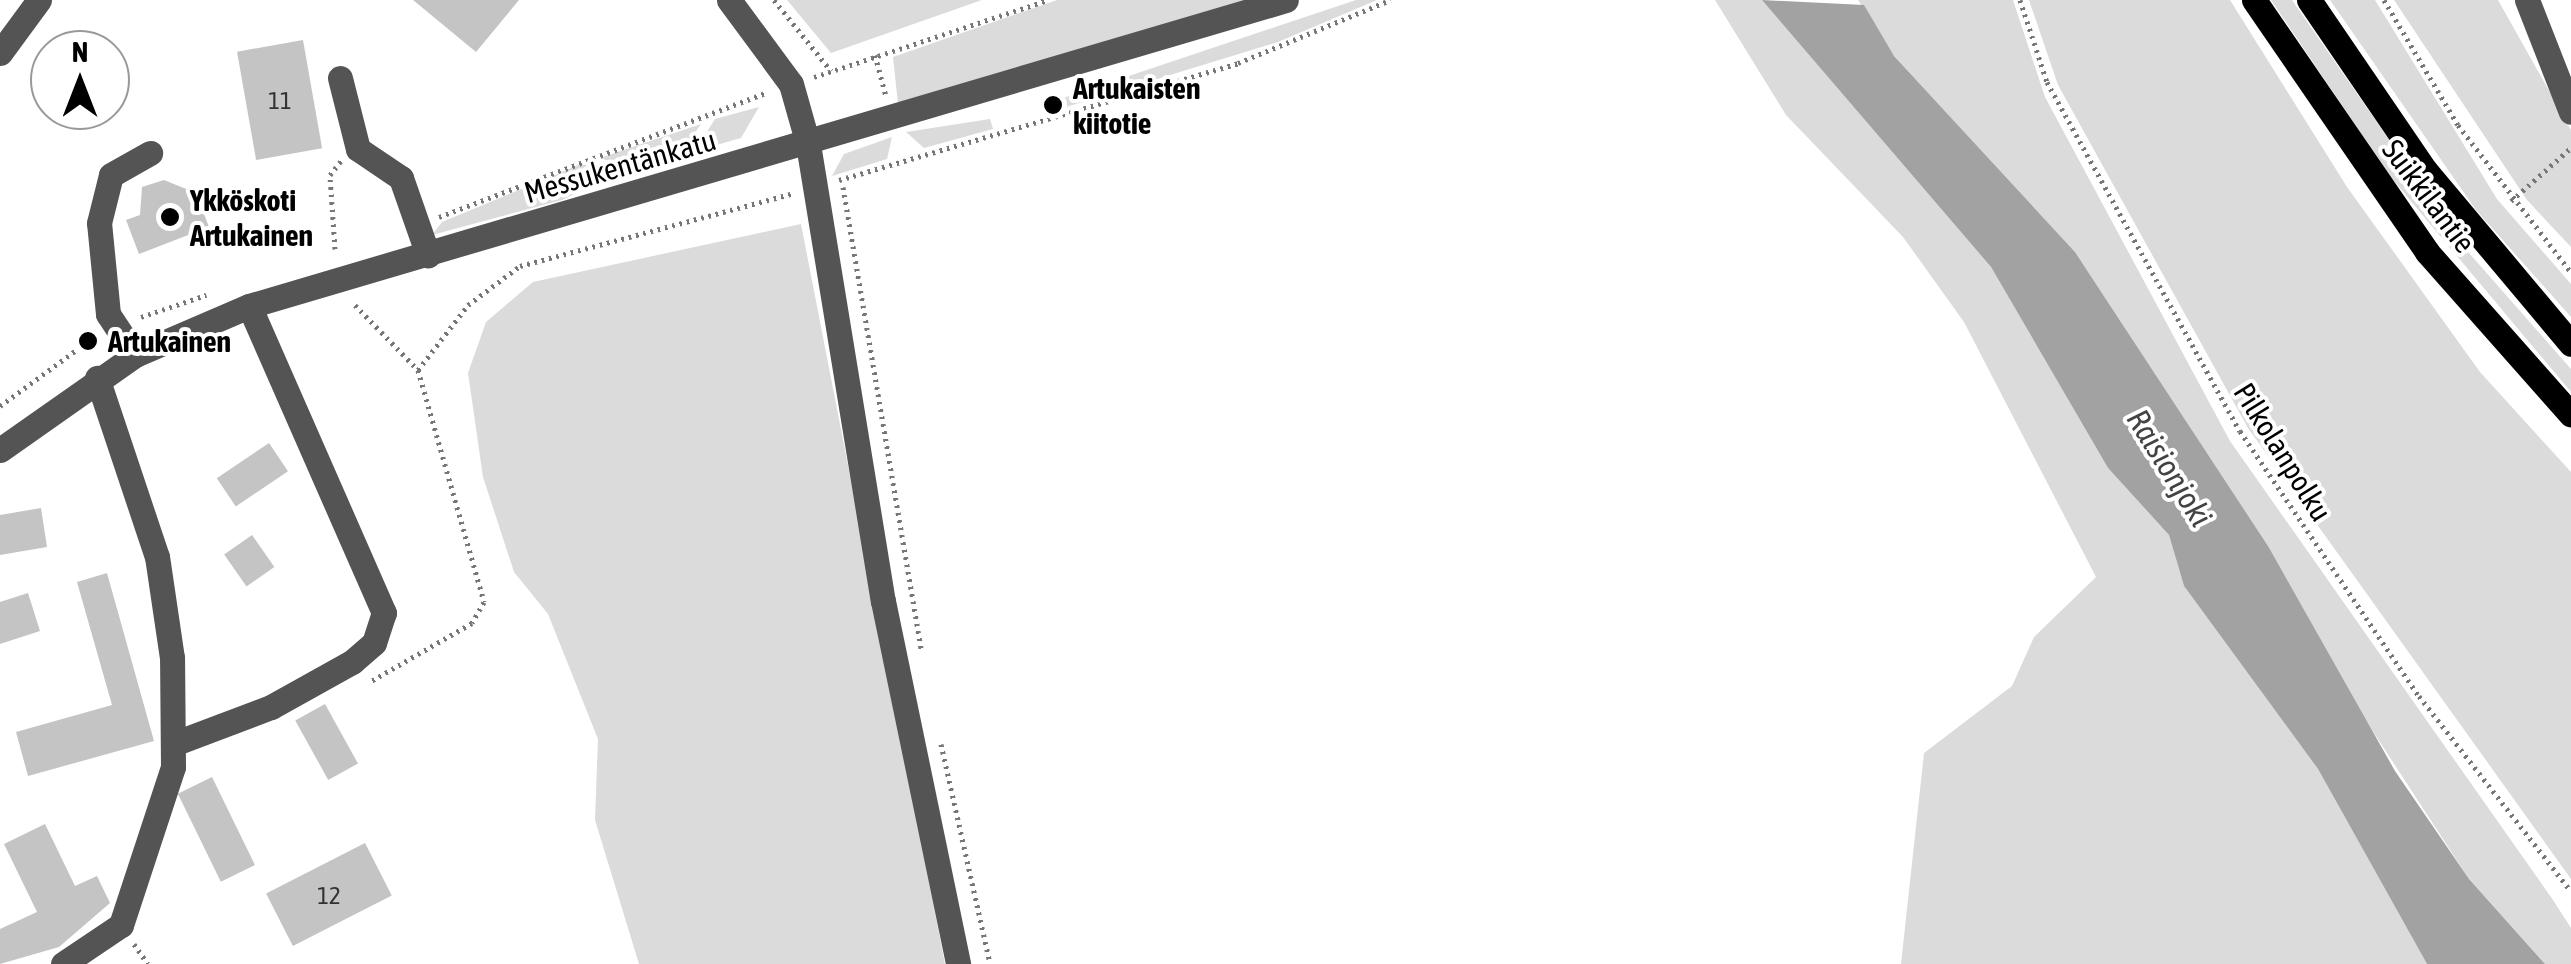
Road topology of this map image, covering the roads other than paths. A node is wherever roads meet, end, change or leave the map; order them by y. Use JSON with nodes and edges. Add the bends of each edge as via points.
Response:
{"nodes":[{"id":1,"x":39,"y":0,"type":"edge"},
{"id":2,"x":729,"y":0,"type":"edge"},
{"id":3,"x":1286,"y":0,"type":"edge"},
{"id":4,"x":2254,"y":0,"type":"edge"},
{"id":5,"x":2308,"y":0,"type":"edge"},
{"id":6,"x":2527,"y":0,"type":"edge"},
{"id":7,"x":0,"y":53,"type":"edge"},
{"id":8,"x":340,"y":78,"type":"dead end"},
{"id":9,"x":2571,"y":112,"type":"edge"},
{"id":10,"x":808,"y":144,"type":"junction"},
{"id":11,"x":150,"y":153,"type":"dead end"},
{"id":12,"x":428,"y":255,"type":"junction"},
{"id":13,"x":249,"y":306,"type":"junction"},
{"id":14,"x":2571,"y":344,"type":"edge"},
{"id":15,"x":135,"y":355,"type":"junction"},
{"id":16,"x":98,"y":378,"type":"junction"},
{"id":17,"x":2571,"y":415,"type":"edge"},
{"id":18,"x":0,"y":450,"type":"edge"},
{"id":19,"x":173,"y":744,"type":"junction"},
{"id":20,"x":63,"y":964,"type":"edge"},
{"id":21,"x":958,"y":964,"type":"edge"}],
"edges":[{"from":1,"to":7,"type":"street"},
{"from":2,"to":10,"type":"street","via":[[791,84]]},
{"from":3,"to":10,"type":"street","name":"Messukentänkatu"},
{"from":4,"to":17,"type":"main road","name":"Suikkilantie","via":[[2427,252]]},
{"from":5,"to":14,"type":"main road","name":"Suikkilantie","via":[[2436,184]]},
{"from":6,"to":9,"type":"street"},
{"from":8,"to":12,"type":"street","via":[[358,149],[388,162],[421,225]]},
{"from":10,"to":12,"type":"street","name":"Messukentänkatu"},
{"from":10,"to":21,"type":"street","via":[[883,601]]},
{"from":11,"to":15,"type":"street","via":[[111,175],[99,223],[117,326]]},
{"from":12,"to":13,"type":"street","name":"Messukentänkatu"},
{"from":13,"to":15,"type":"street","name":"Messukentänkatu"},
{"from":13,"to":19,"type":"street","via":[[384,612],[374,643],[352,662],[271,707]]},
{"from":15,"to":16,"type":"street","name":"Messukentänkatu"},
{"from":16,"to":18,"type":"street","name":"Messukentänkatu"},
{"from":16,"to":19,"type":"street","via":[[157,556]]},
{"from":19,"to":20,"type":"street","via":[[160,826],[122,925]]}]}
